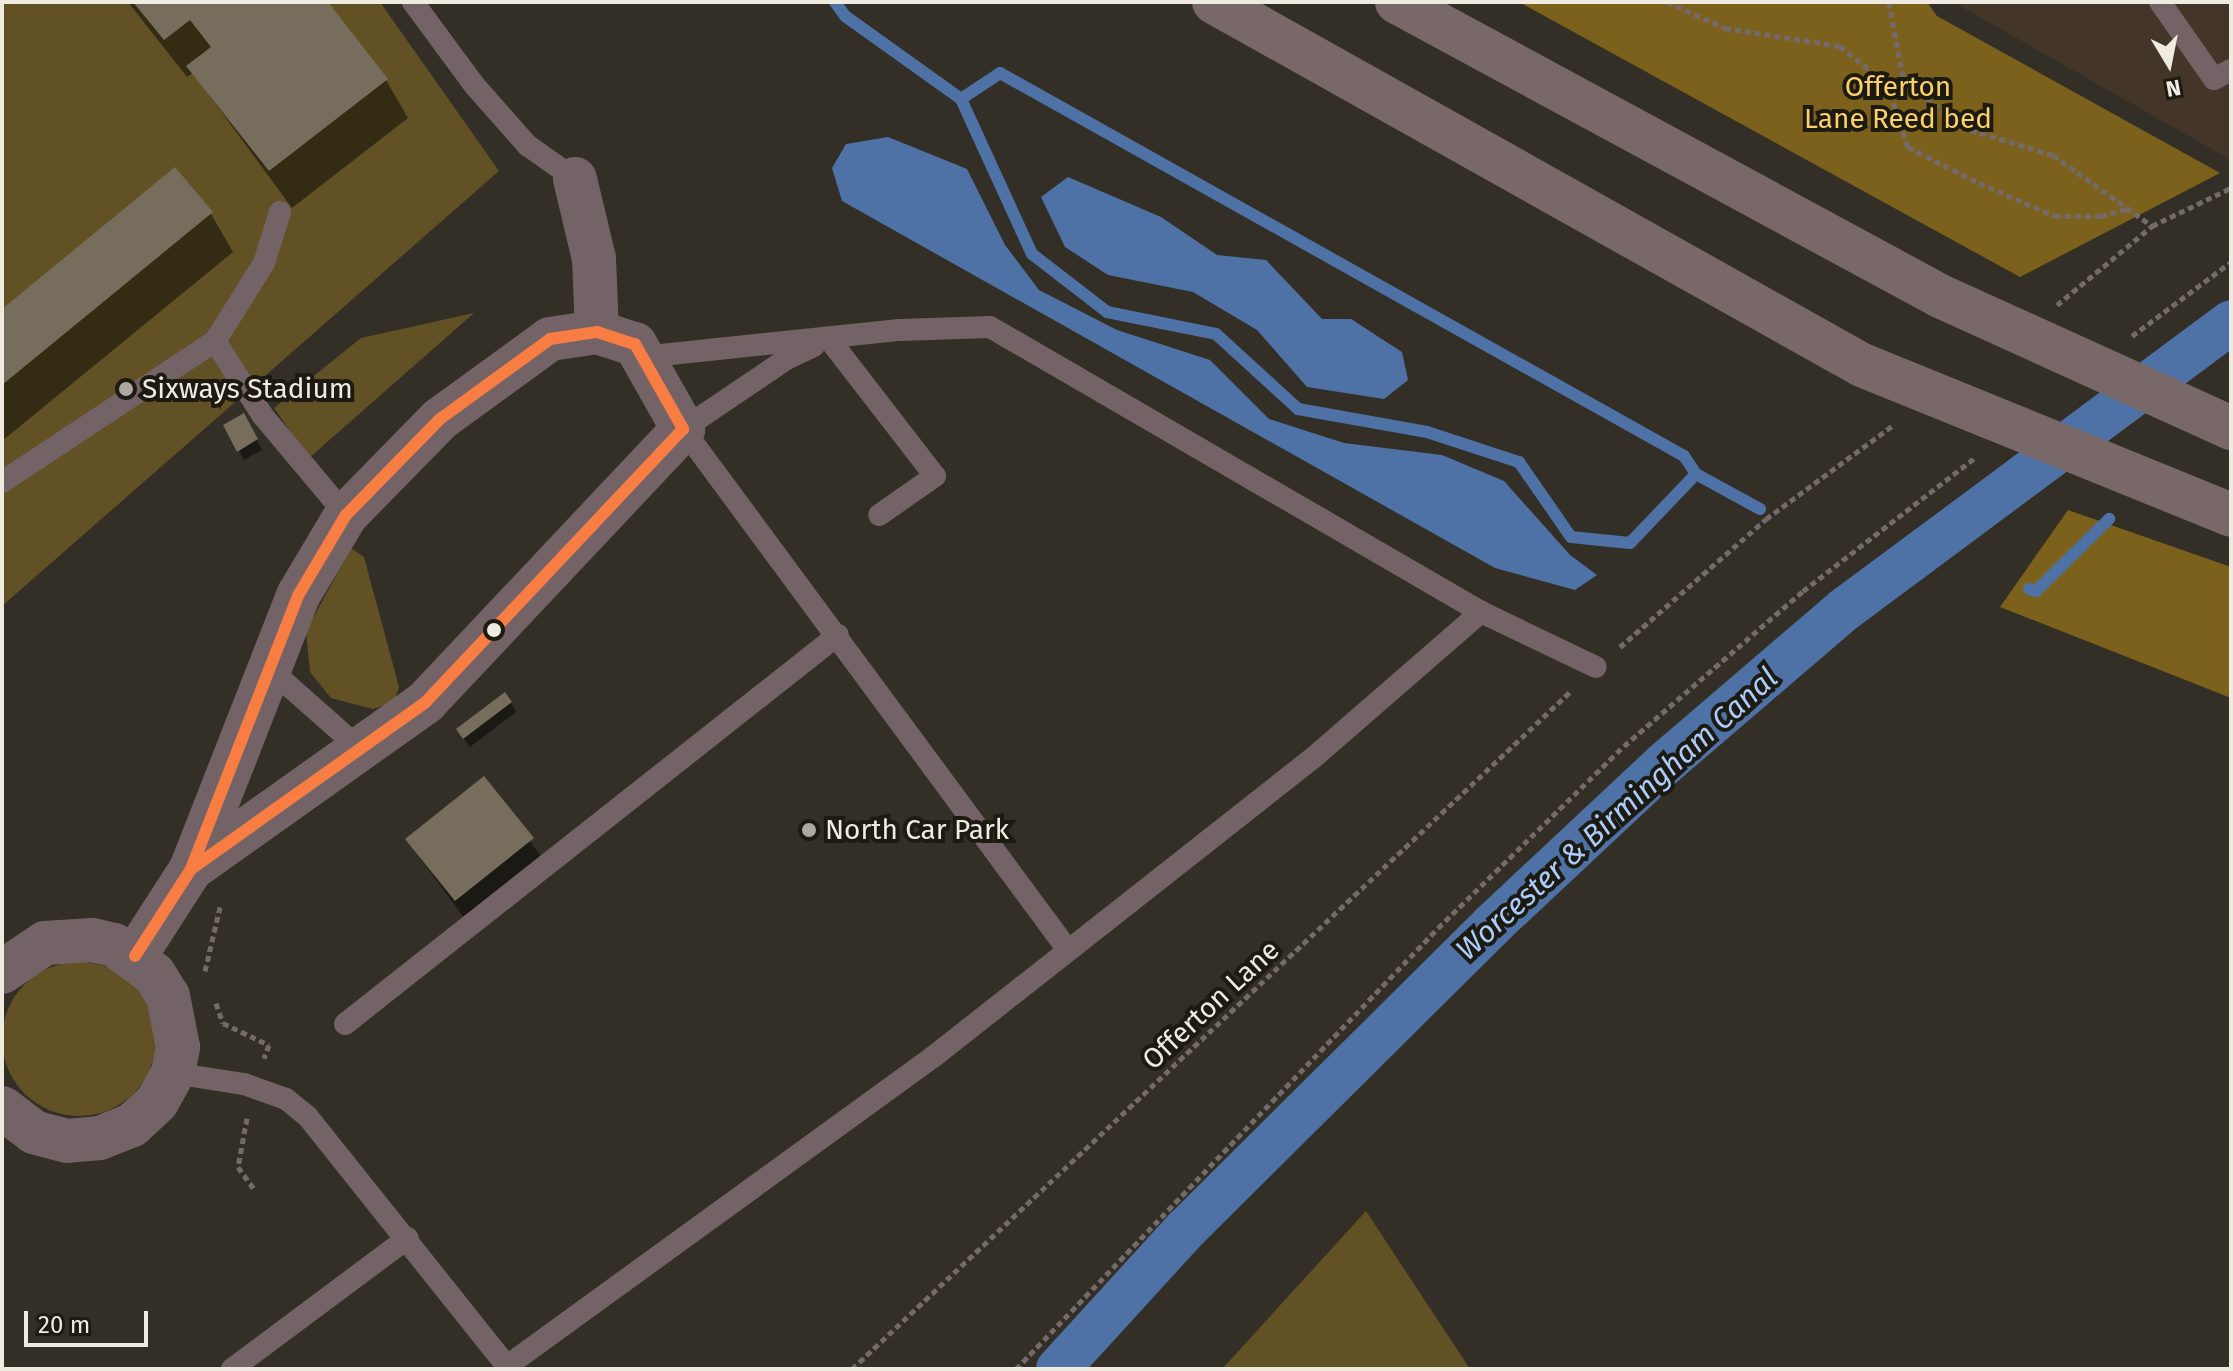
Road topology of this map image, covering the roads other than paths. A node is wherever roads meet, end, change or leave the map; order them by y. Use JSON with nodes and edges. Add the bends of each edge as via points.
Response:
{"nodes":[{"id":1,"x":413,"y":2,"type":"edge"},
{"id":2,"x":1214,"y":2,"type":"edge"},
{"id":3,"x":1397,"y":2,"type":"edge"},
{"id":4,"x":2160,"y":2,"type":"edge"},
{"id":5,"x":2231,"y":70,"type":"edge"},
{"id":6,"x":575,"y":179,"type":"joint"},
{"id":7,"x":280,"y":212,"type":"dead end"},
{"id":8,"x":597,"y":332,"type":"junction"},
{"id":9,"x":829,"y":339,"type":"junction"},
{"id":10,"x":215,"y":341,"type":"junction"},
{"id":11,"x":642,"y":357,"type":"junction"},
{"id":12,"x":2231,"y":428,"type":"edge"},
{"id":13,"x":683,"y":429,"type":"junction"},
{"id":14,"x":2,"y":482,"type":"edge"},
{"id":15,"x":346,"y":515,"type":"junction"},
{"id":16,"x":879,"y":515,"type":"dead end"},
{"id":17,"x":2231,"y":515,"type":"edge"},
{"id":18,"x":1481,"y":612,"type":"junction"},
{"id":19,"x":838,"y":635,"type":"junction"},
{"id":20,"x":1596,"y":667,"type":"road end"},
{"id":21,"x":272,"y":671,"type":"junction"},
{"id":22,"x":359,"y":748,"type":"junction"},
{"id":23,"x":191,"y":869,"type":"junction"},
{"id":24,"x":1068,"y":950,"type":"junction"},
{"id":25,"x":135,"y":956,"type":"junction"},
{"id":26,"x":2,"y":972,"type":"edge"},
{"id":27,"x":345,"y":1024,"type":"dead end"},
{"id":28,"x":173,"y":1073,"type":"junction"},
{"id":29,"x":3,"y":1111,"type":"edge"},
{"id":30,"x":408,"y":1238,"type":"junction"},
{"id":31,"x":232,"y":1369,"type":"edge"}],
"edges":[{"from":1,"to":6,"type":"lane","via":[[527,145]]},
{"from":2,"to":17,"type":"highway","bridge":true,"via":[[1862,365]]},
{"from":3,"to":12,"type":"highway","bridge":true,"via":[[1940,296]]},
{"from":4,"to":5,"type":"lane","via":[[2214,79]]},
{"from":6,"to":8,"type":"street","via":[[594,259]]},
{"from":7,"to":10,"type":"lane","via":[[264,263]]},
{"from":8,"to":11,"type":"street","via":[[635,344]]},
{"from":8,"to":15,"type":"street","via":[[550,339],[477,392],[440,419]]},
{"from":9,"to":11,"type":"lane"},
{"from":9,"to":13,"type":"lane","via":[[788,358]]},
{"from":9,"to":16,"type":"lane","via":[[935,476]]},
{"from":9,"to":18,"type":"lane","via":[[990,327]]},
{"from":10,"to":14,"type":"lane"},
{"from":10,"to":15,"type":"lane","via":[[263,416]]},
{"from":11,"to":13,"type":"street"},
{"from":13,"to":19,"type":"lane"},
{"from":13,"to":22,"type":"street","via":[[426,702]]},
{"from":15,"to":21,"type":"street","via":[[299,594]]},
{"from":18,"to":20,"type":"lane"},
{"from":18,"to":24,"type":"lane","via":[[1313,758]]},
{"from":19,"to":24,"type":"lane"},
{"from":19,"to":27,"type":"lane"},
{"from":21,"to":22,"type":"lane"},
{"from":21,"to":23,"type":"street"},
{"from":22,"to":23,"type":"street"},
{"from":23,"to":25,"type":"street"},
{"from":24,"to":30,"type":"lane","via":[[933,1057],[507,1366]]},
{"from":25,"to":26,"type":"street","via":[[114,945],[69,939],[24,953]]},
{"from":25,"to":28,"type":"street","via":[[168,996],[177,1021]]},
{"from":28,"to":29,"type":"street","via":[[157,1102],[140,1118],[100,1138],[34,1132]]},
{"from":28,"to":30,"type":"lane","via":[[254,1087],[286,1099],[308,1117]]},
{"from":30,"to":31,"type":"lane"}]}
